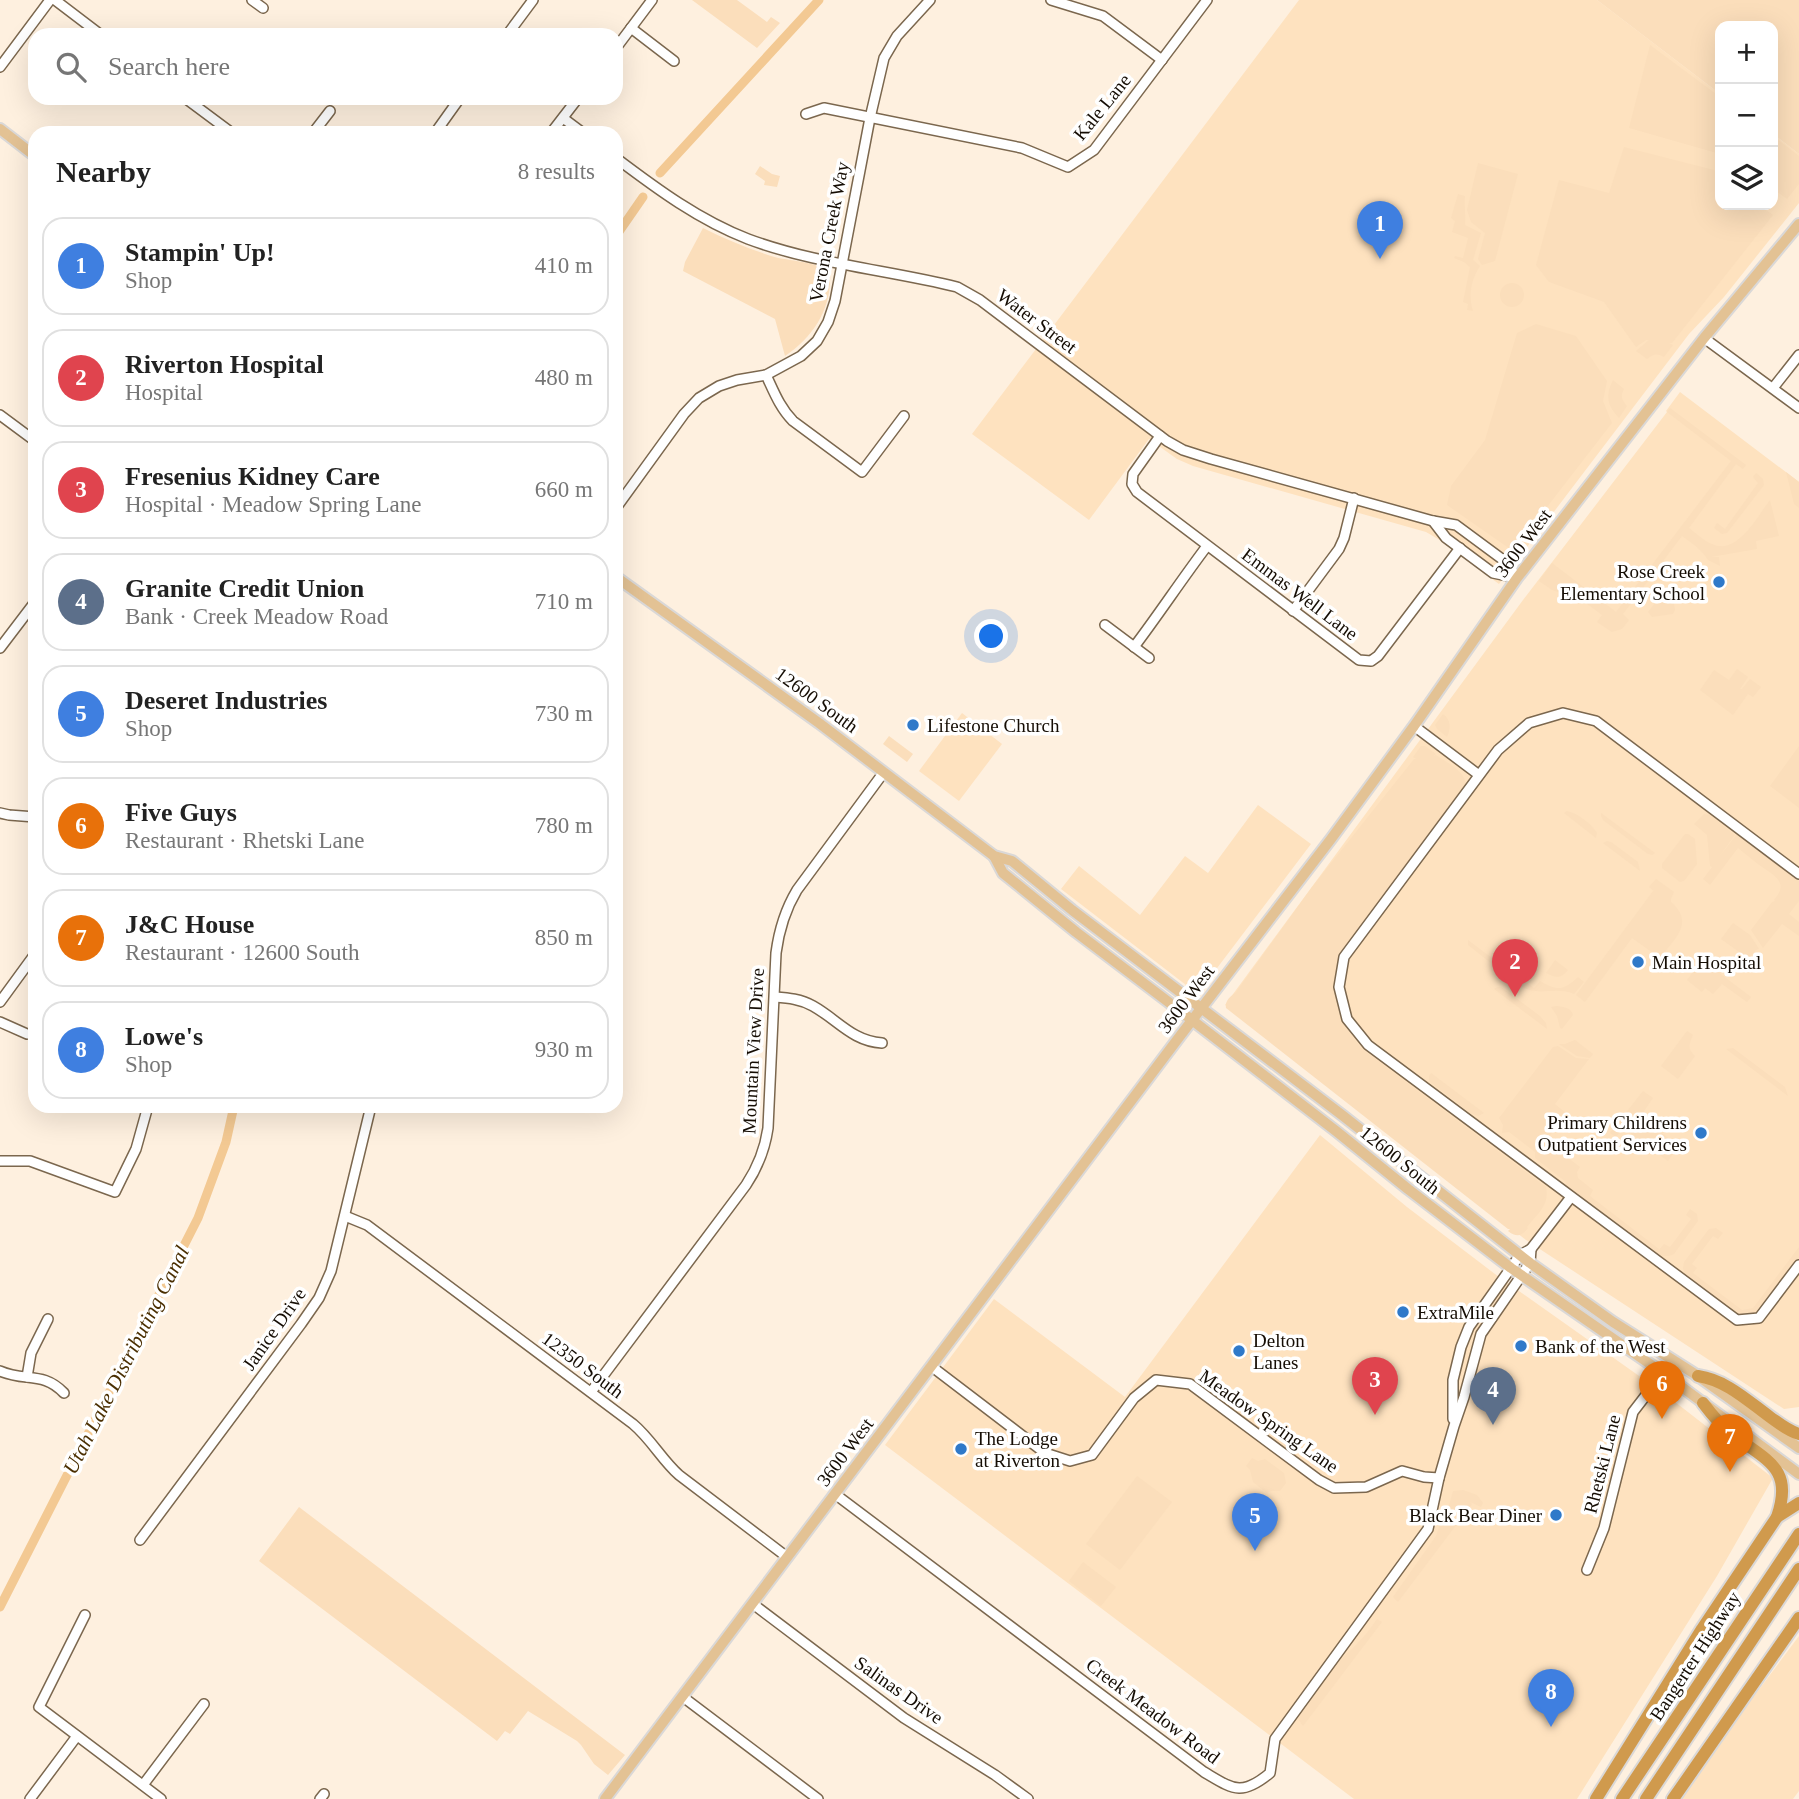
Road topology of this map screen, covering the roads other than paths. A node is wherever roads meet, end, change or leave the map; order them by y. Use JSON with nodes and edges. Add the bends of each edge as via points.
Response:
{"nodes":[{"id":1,"x":53,"y":0,"type":"edge"},
{"id":2,"x":252,"y":0,"type":"edge"},
{"id":3,"x":533,"y":0,"type":"edge"},
{"id":4,"x":652,"y":0,"type":"edge"},
{"id":5,"x":930,"y":0,"type":"edge"},
{"id":6,"x":1051,"y":0,"type":"edge"},
{"id":7,"x":1207,"y":0,"type":"edge"},
{"id":8,"x":262,"y":8,"type":"dead end"},
{"id":9,"x":31,"y":28,"type":"edge"},
{"id":10,"x":92,"y":28,"type":"edge"},
{"id":11,"x":512,"y":28,"type":"edge"},
{"id":12,"x":631,"y":28,"type":"junction"},
{"id":13,"x":28,"y":32,"type":"edge"},
{"id":14,"x":623,"y":39,"type":"edge"},
{"id":15,"x":1162,"y":60,"type":"junction"},
{"id":16,"x":674,"y":61,"type":"dead end"},
{"id":17,"x":0,"y":67,"type":"edge"},
{"id":18,"x":194,"y":105,"type":"edge"},
{"id":19,"x":455,"y":105,"type":"edge"},
{"id":20,"x":573,"y":105,"type":"edge"},
{"id":21,"x":330,"y":111,"type":"dead end"},
{"id":22,"x":806,"y":114,"type":"dead end"},
{"id":23,"x":870,"y":117,"type":"junction"},
{"id":24,"x":563,"y":118,"type":"junction"},
{"id":25,"x":223,"y":126,"type":"edge"},
{"id":26,"x":318,"y":126,"type":"edge"},
{"id":27,"x":440,"y":126,"type":"edge"},
{"id":28,"x":557,"y":126,"type":"edge"},
{"id":29,"x":574,"y":126,"type":"edge"},
{"id":30,"x":0,"y":129,"type":"edge"},
{"id":31,"x":28,"y":151,"type":"edge"},
{"id":32,"x":623,"y":163,"type":"edge"},
{"id":33,"x":1799,"y":224,"type":"edge"},
{"id":34,"x":842,"y":263,"type":"junction"},
{"id":35,"x":1704,"y":338,"type":"junction"},
{"id":36,"x":1799,"y":355,"type":"edge"},
{"id":37,"x":766,"y":374,"type":"junction"},
{"id":38,"x":1773,"y":388,"type":"junction"},
{"id":39,"x":1799,"y":408,"type":"edge"},
{"id":40,"x":0,"y":415,"type":"edge"},
{"id":41,"x":905,"y":416,"type":"dead end"},
{"id":42,"x":28,"y":436,"type":"edge"},
{"id":43,"x":1160,"y":436,"type":"junction"},
{"id":44,"x":623,"y":498,"type":"edge"},
{"id":45,"x":1354,"y":498,"type":"junction"},
{"id":46,"x":1433,"y":521,"type":"junction"},
{"id":47,"x":1207,"y":546,"type":"junction"},
{"id":48,"x":1460,"y":548,"type":"junction"},
{"id":49,"x":1517,"y":578,"type":"junction"},
{"id":50,"x":623,"y":582,"type":"edge"},
{"id":51,"x":28,"y":611,"type":"edge"},
{"id":52,"x":1293,"y":611,"type":"junction"},
{"id":53,"x":1105,"y":625,"type":"dead end"},
{"id":54,"x":1135,"y":647,"type":"junction"},
{"id":55,"x":0,"y":648,"type":"edge"},
{"id":56,"x":1149,"y":658,"type":"dead end"},
{"id":57,"x":1413,"y":726,"type":"junction"},
{"id":58,"x":884,"y":772,"type":"junction"},
{"id":59,"x":1479,"y":775,"type":"junction"},
{"id":60,"x":0,"y":813,"type":"edge"},
{"id":61,"x":28,"y":817,"type":"edge"},
{"id":62,"x":994,"y":856,"type":"junction"},
{"id":63,"x":1799,"y":874,"type":"edge"},
{"id":64,"x":28,"y":964,"type":"edge"},
{"id":65,"x":775,"y":997,"type":"junction"},
{"id":66,"x":0,"y":1002,"type":"edge"},
{"id":67,"x":1201,"y":1008,"type":"junction"},
{"id":68,"x":1192,"y":1020,"type":"junction"},
{"id":69,"x":0,"y":1022,"type":"edge"},
{"id":70,"x":27,"y":1034,"type":"dead end"},
{"id":71,"x":882,"y":1043,"type":"dead end"},
{"id":72,"x":146,"y":1113,"type":"edge"},
{"id":73,"x":369,"y":1113,"type":"edge"},
{"id":74,"x":0,"y":1161,"type":"edge"},
{"id":75,"x":1571,"y":1197,"type":"junction"},
{"id":76,"x":345,"y":1216,"type":"junction"},
{"id":77,"x":1525,"y":1252,"type":"junction"},
{"id":78,"x":1530,"y":1263,"type":"junction"},
{"id":79,"x":1799,"y":1265,"type":"edge"},
{"id":80,"x":1511,"y":1268,"type":"junction"},
{"id":81,"x":1522,"y":1275,"type":"junction"},
{"id":82,"x":48,"y":1319,"type":"dead end"},
{"id":83,"x":931,"y":1366,"type":"junction"},
{"id":84,"x":0,"y":1371,"type":"edge"},
{"id":85,"x":1662,"y":1373,"type":"junction"},
{"id":86,"x":1698,"y":1376,"type":"junction"},
{"id":87,"x":27,"y":1377,"type":"junction"},
{"id":88,"x":591,"y":1392,"type":"junction"},
{"id":89,"x":64,"y":1393,"type":"dead end"},
{"id":90,"x":1703,"y":1403,"type":"junction"},
{"id":91,"x":1454,"y":1426,"type":"junction"},
{"id":92,"x":1799,"y":1434,"type":"edge"},
{"id":93,"x":1799,"y":1448,"type":"edge"},
{"id":94,"x":1799,"y":1474,"type":"edge"},
{"id":95,"x":1439,"y":1478,"type":"junction"},
{"id":96,"x":835,"y":1494,"type":"junction"},
{"id":97,"x":1799,"y":1503,"type":"edge"},
{"id":98,"x":1777,"y":1517,"type":"junction"},
{"id":99,"x":1799,"y":1534,"type":"edge"},
{"id":100,"x":140,"y":1540,"type":"dead end"},
{"id":101,"x":788,"y":1557,"type":"junction"},
{"id":102,"x":1799,"y":1569,"type":"edge"},
{"id":103,"x":1587,"y":1570,"type":"dead end"},
{"id":104,"x":753,"y":1604,"type":"junction"},
{"id":105,"x":85,"y":1615,"type":"dead end"},
{"id":106,"x":1799,"y":1618,"type":"edge"},
{"id":107,"x":683,"y":1697,"type":"junction"},
{"id":108,"x":204,"y":1704,"type":"dead end"},
{"id":109,"x":77,"y":1736,"type":"junction"},
{"id":110,"x":143,"y":1785,"type":"junction"},
{"id":111,"x":30,"y":1799,"type":"edge"},
{"id":112,"x":162,"y":1799,"type":"edge"},
{"id":113,"x":605,"y":1799,"type":"edge"},
{"id":114,"x":818,"y":1799,"type":"edge"},
{"id":115,"x":1028,"y":1799,"type":"edge"},
{"id":116,"x":1596,"y":1799,"type":"edge"},
{"id":117,"x":1622,"y":1799,"type":"edge"},
{"id":118,"x":1646,"y":1799,"type":"edge"},
{"id":119,"x":1673,"y":1799,"type":"edge"}],
"edges":[{"from":1,"to":9,"type":"street"},
{"from":1,"to":10,"type":"street"},
{"from":2,"to":8,"type":"street"},
{"from":3,"to":11,"type":"street"},
{"from":4,"to":12,"type":"street"},
{"from":5,"to":23,"type":"street","name":"Verona Creek Way","via":[[884,58]]},
{"from":6,"to":15,"type":"street","via":[[1103,16]]},
{"from":7,"to":15,"type":"street","name":"Kale Lane"},
{"from":12,"to":14,"type":"street"},
{"from":12,"to":16,"type":"street"},
{"from":13,"to":17,"type":"street"},
{"from":15,"to":23,"type":"street","name":"Kale Lane","via":[[1094,150],[1068,167],[1022,148]]},
{"from":18,"to":25,"type":"street"},
{"from":19,"to":27,"type":"street"},
{"from":20,"to":24,"type":"street"},
{"from":21,"to":26,"type":"street"},
{"from":22,"to":23,"type":"street","via":[[824,108]]},
{"from":23,"to":34,"type":"street","name":"Verona Creek Way"},
{"from":24,"to":28,"type":"street"},
{"from":24,"to":29,"type":"street"},
{"from":30,"to":31,"type":"main road"},
{"from":32,"to":34,"type":"street","name":"Water Street","via":[[702,218],[786,251]]},
{"from":33,"to":35,"type":"main road","name":"3600 West"},
{"from":34,"to":37,"type":"street","name":"Verona Creek Way","via":[[835,301],[817,341],[802,356]]},
{"from":34,"to":43,"type":"street","name":"Water Street","via":[[957,287]]},
{"from":35,"to":38,"type":"street"},
{"from":35,"to":49,"type":"main road","name":"3600 West"},
{"from":36,"to":38,"type":"street"},
{"from":37,"to":41,"type":"street","via":[[784,412],[862,472]]},
{"from":37,"to":44,"type":"street","name":"Verona Creek Way","via":[[719,386],[699,398]]},
{"from":38,"to":39,"type":"street"},
{"from":40,"to":42,"type":"street"},
{"from":43,"to":45,"type":"street","name":"Water Street","via":[[1211,459]]},
{"from":43,"to":47,"type":"street","name":"Emmas Well Lane","via":[[1133,474],[1132,484]]},
{"from":45,"to":46,"type":"street","name":"Water Street"},
{"from":45,"to":52,"type":"street","via":[[1339,549]]},
{"from":46,"to":48,"type":"street","name":"Water Street"},
{"from":46,"to":49,"type":"street","name":"Water Street","via":[[1456,525],[1506,562]]},
{"from":47,"to":52,"type":"street","name":"Emmas Well Lane"},
{"from":47,"to":54,"type":"street"},
{"from":48,"to":49,"type":"street","name":"Water Street","via":[[1493,573]]},
{"from":48,"to":52,"type":"street","name":"Emmas Well Lane","via":[[1371,661],[1359,660]]},
{"from":49,"to":57,"type":"main road","name":"3600 West"},
{"from":50,"to":58,"type":"main road","name":"12600 South"},
{"from":51,"to":55,"type":"street"},
{"from":53,"to":54,"type":"street"},
{"from":54,"to":56,"type":"street"},
{"from":57,"to":59,"type":"street"},
{"from":57,"to":67,"type":"main road","name":"3600 West"},
{"from":58,"to":62,"type":"main road","name":"12600 South"},
{"from":58,"to":65,"type":"street","name":"Mountain View Drive","via":[[790,901],[778,939]]},
{"from":59,"to":63,"type":"street","via":[[1498,750],[1529,723],[1563,713],[1596,721]]},
{"from":59,"to":75,"type":"street","via":[[1345,957],[1339,987],[1347,1018],[1368,1045]]},
{"from":60,"to":61,"type":"street"},
{"from":62,"to":67,"type":"main road","name":"12600 South","via":[[1012,861]]},
{"from":62,"to":68,"type":"main road","name":"12600 South","via":[[1003,873]]},
{"from":64,"to":66,"type":"street"},
{"from":65,"to":71,"type":"street","via":[[807,1003],[856,1037]]},
{"from":65,"to":88,"type":"street","name":"Mountain View Drive","via":[[768,1128],[757,1167]]},
{"from":67,"to":68,"type":"main road","name":"3600 West"},
{"from":67,"to":77,"type":"main road","name":"12600 South"},
{"from":68,"to":80,"type":"main road","name":"12600 South"},
{"from":68,"to":83,"type":"main road","name":"3600 West"},
{"from":69,"to":70,"type":"street"},
{"from":72,"to":74,"type":"street","via":[[136,1149],[115,1192],[30,1161]]},
{"from":73,"to":76,"type":"street","name":"Janice Drive"},
{"from":75,"to":77,"type":"street","name":"Creek Meadow Road"},
{"from":75,"to":79,"type":"street","via":[[1737,1320],[1759,1318]]},
{"from":76,"to":88,"type":"street","name":"12350 South","via":[[367,1224]]},
{"from":76,"to":100,"type":"street","name":"Janice Drive","via":[[331,1271],[311,1311]]},
{"from":77,"to":78,"type":"main road","name":"12600 South"},
{"from":77,"to":80,"type":"street","name":"Creek Meadow Road"},
{"from":78,"to":81,"type":"street","name":"Creek Meadow Road"},
{"from":78,"to":86,"type":"main road","name":"12600 South"},
{"from":80,"to":81,"type":"main road","name":"12600 South"},
{"from":80,"to":91,"type":"street","name":"Creek Meadow Road","via":[[1469,1327],[1461,1347],[1453,1380]]},
{"from":81,"to":85,"type":"main road","name":"12600 South"},
{"from":81,"to":91,"type":"street","name":"Creek Meadow Road","via":[[1481,1334]]},
{"from":82,"to":87,"type":"street"},
{"from":83,"to":95,"type":"street","name":"Meadow Spring Lane","via":[[1045,1453],[1070,1461],[1092,1455],[1134,1398],[1156,1380],[1190,1384],[1334,1488],[1366,1487],[1402,1471]]},
{"from":83,"to":96,"type":"main road","name":"3600 West"},
{"from":84,"to":87,"type":"street"},
{"from":85,"to":90,"type":"main road","name":"12600 South"},
{"from":85,"to":103,"type":"street","name":"Rhetski Lane","via":[[1633,1412],[1604,1528]]},
{"from":86,"to":92,"type":"highway","via":[[1726,1385]]},
{"from":86,"to":93,"type":"main road","name":"12600 South"},
{"from":87,"to":89,"type":"street","via":[[47,1379]]},
{"from":88,"to":101,"type":"street","name":"12350 South","via":[[642,1431],[679,1475]]},
{"from":90,"to":94,"type":"main road","name":"12600 South"},
{"from":90,"to":98,"type":"highway","via":[[1778,1472],[1783,1493]]},
{"from":91,"to":95,"type":"street","name":"Creek Meadow Road"},
{"from":95,"to":96,"type":"street","name":"Creek Meadow Road","via":[[1428,1529],[1275,1739],[1269,1773],[1254,1786],[1231,1788],[1203,1772]]},
{"from":96,"to":101,"type":"main road","name":"3600 West"},
{"from":97,"to":98,"type":"highway"},
{"from":98,"to":116,"type":"highway"},
{"from":99,"to":117,"type":"highway","name":"Bangerter Highway"},
{"from":101,"to":104,"type":"main road","name":"3600 West"},
{"from":102,"to":118,"type":"highway","name":"Bangerter Highway"},
{"from":104,"to":107,"type":"main road","name":"3600 West"},
{"from":104,"to":115,"type":"street","name":"Salinas Drive","via":[[904,1718]]},
{"from":105,"to":109,"type":"street","via":[[39,1707]]},
{"from":106,"to":119,"type":"highway"},
{"from":107,"to":113,"type":"main road","name":"3600 West"},
{"from":107,"to":114,"type":"street"},
{"from":108,"to":110,"type":"street"},
{"from":109,"to":110,"type":"street"},
{"from":109,"to":111,"type":"street"},
{"from":110,"to":112,"type":"street"}]}
